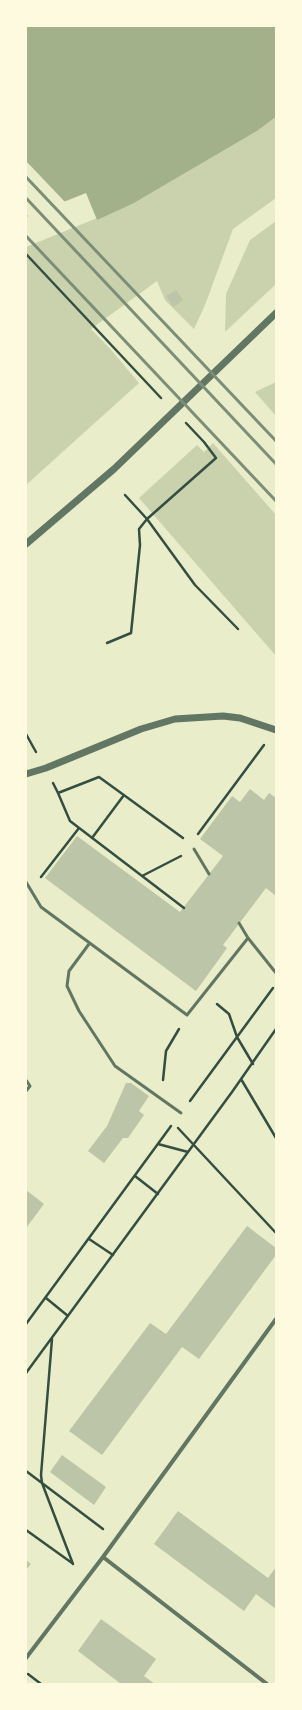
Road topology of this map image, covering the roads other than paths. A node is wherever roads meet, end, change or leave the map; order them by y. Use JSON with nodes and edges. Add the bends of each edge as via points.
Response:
{"nodes":[{"id":1,"x":276,"y":313,"type":"edge"},
{"id":2,"x":26,"y":544,"type":"edge"},
{"id":3,"x":276,"y":730,"type":"edge"},
{"id":4,"x":26,"y":774,"type":"edge"},
{"id":5,"x":194,"y":849,"type":"road end"},
{"id":6,"x":209,"y":874,"type":"dead end"},
{"id":7,"x":26,"y":882,"type":"edge"},
{"id":8,"x":239,"y":923,"type":"dead end"},
{"id":9,"x":248,"y":938,"type":"junction"},
{"id":10,"x":89,"y":944,"type":"junction"},
{"id":11,"x":276,"y":973,"type":"edge"},
{"id":12,"x":26,"y":1080,"type":"edge"},
{"id":13,"x":26,"y":1091,"type":"edge"},
{"id":14,"x":181,"y":1113,"type":"road end"},
{"id":15,"x":276,"y":1319,"type":"edge"},
{"id":16,"x":103,"y":1557,"type":"junction"},
{"id":17,"x":26,"y":1658,"type":"edge"},
{"id":18,"x":267,"y":1684,"type":"edge"}],
"edges":[{"from":1,"to":2,"type":"street","via":[[114,469]]},
{"from":3,"to":4,"type":"street","via":[[240,718],[223,716],[176,719],[141,729]]},
{"from":5,"to":6,"type":"lane"},
{"from":7,"to":10,"type":"lane","via":[[41,907]]},
{"from":8,"to":9,"type":"lane"},
{"from":9,"to":10,"type":"lane","via":[[187,1015]]},
{"from":9,"to":11,"type":"lane"},
{"from":10,"to":14,"type":"lane","via":[[69,971],[67,986],[79,1011],[115,1066]]},
{"from":12,"to":13,"type":"lane","via":[[30,1086]]},
{"from":15,"to":16,"type":"street"},
{"from":16,"to":17,"type":"street"},
{"from":16,"to":18,"type":"street"}]}
